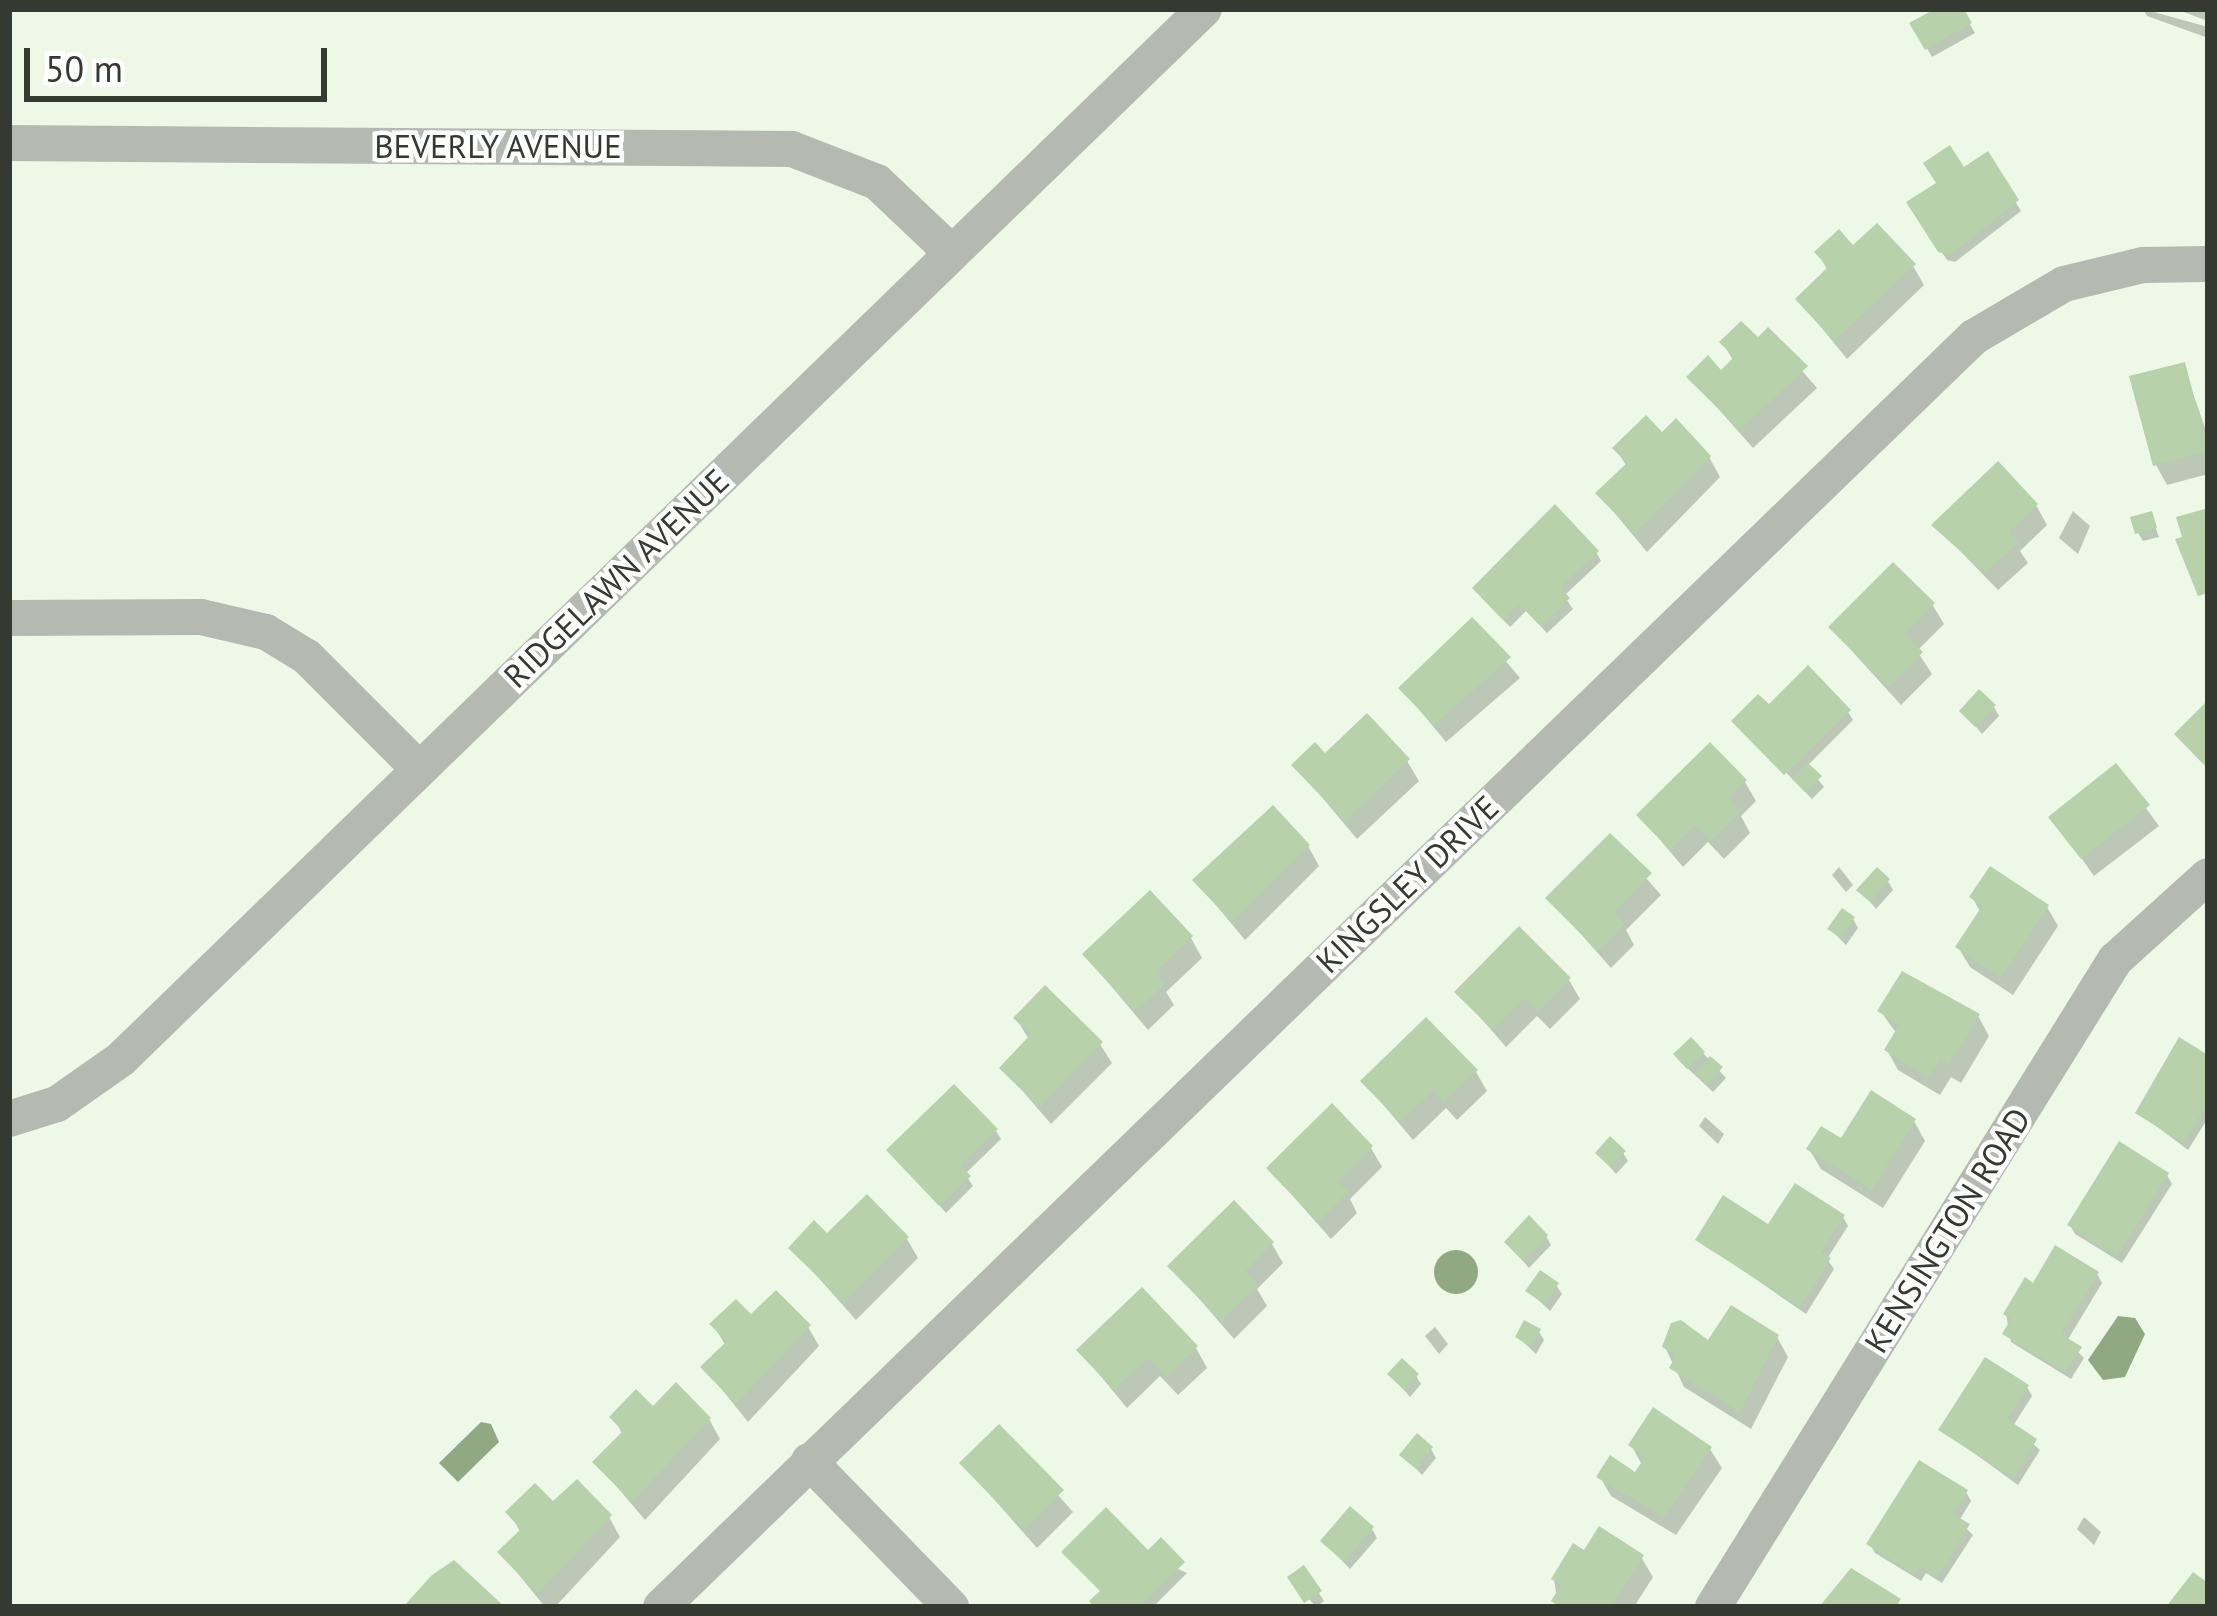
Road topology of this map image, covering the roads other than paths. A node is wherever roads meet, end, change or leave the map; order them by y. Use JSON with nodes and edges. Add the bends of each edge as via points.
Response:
{"nodes":[{"id":1,"x":1204,"y":9,"type":"edge"},
{"id":2,"x":9,"y":143,"type":"edge"},
{"id":3,"x":952,"y":253,"type":"junction"},
{"id":4,"x":2208,"y":264,"type":"edge"},
{"id":5,"x":9,"y":618,"type":"edge"},
{"id":6,"x":419,"y":769,"type":"junction"},
{"id":7,"x":2208,"y":876,"type":"edge"},
{"id":8,"x":9,"y":1119,"type":"edge"},
{"id":9,"x":809,"y":1461,"type":"junction"},
{"id":10,"x":661,"y":1607,"type":"edge"},
{"id":11,"x":951,"y":1607,"type":"edge"},
{"id":12,"x":1713,"y":1607,"type":"edge"}],
"edges":[{"from":1,"to":3,"type":"street","name":"RIDGELAWN AVENUE"},
{"from":2,"to":3,"type":"street","name":"BEVERLY AVENUE","via":[[792,149],[877,182]]},
{"from":3,"to":6,"type":"street","name":"RIDGELAWN AVENUE"},
{"from":4,"to":9,"type":"street","name":"KINGSLEY DRIVE","via":[[2144,266],[2064,284],[1974,337]]},
{"from":5,"to":6,"type":"street","via":[[201,617],[266,632],[308,657]]},
{"from":6,"to":8,"type":"street","name":"RIDGELAWN AVENUE","via":[[121,1060],[57,1104]]},
{"from":7,"to":12,"type":"street","name":"KENSINGTON ROAD","via":[[2115,960]]},
{"from":9,"to":10,"type":"street","name":"KINGSLEY DRIVE"},
{"from":9,"to":11,"type":"street"}]}
